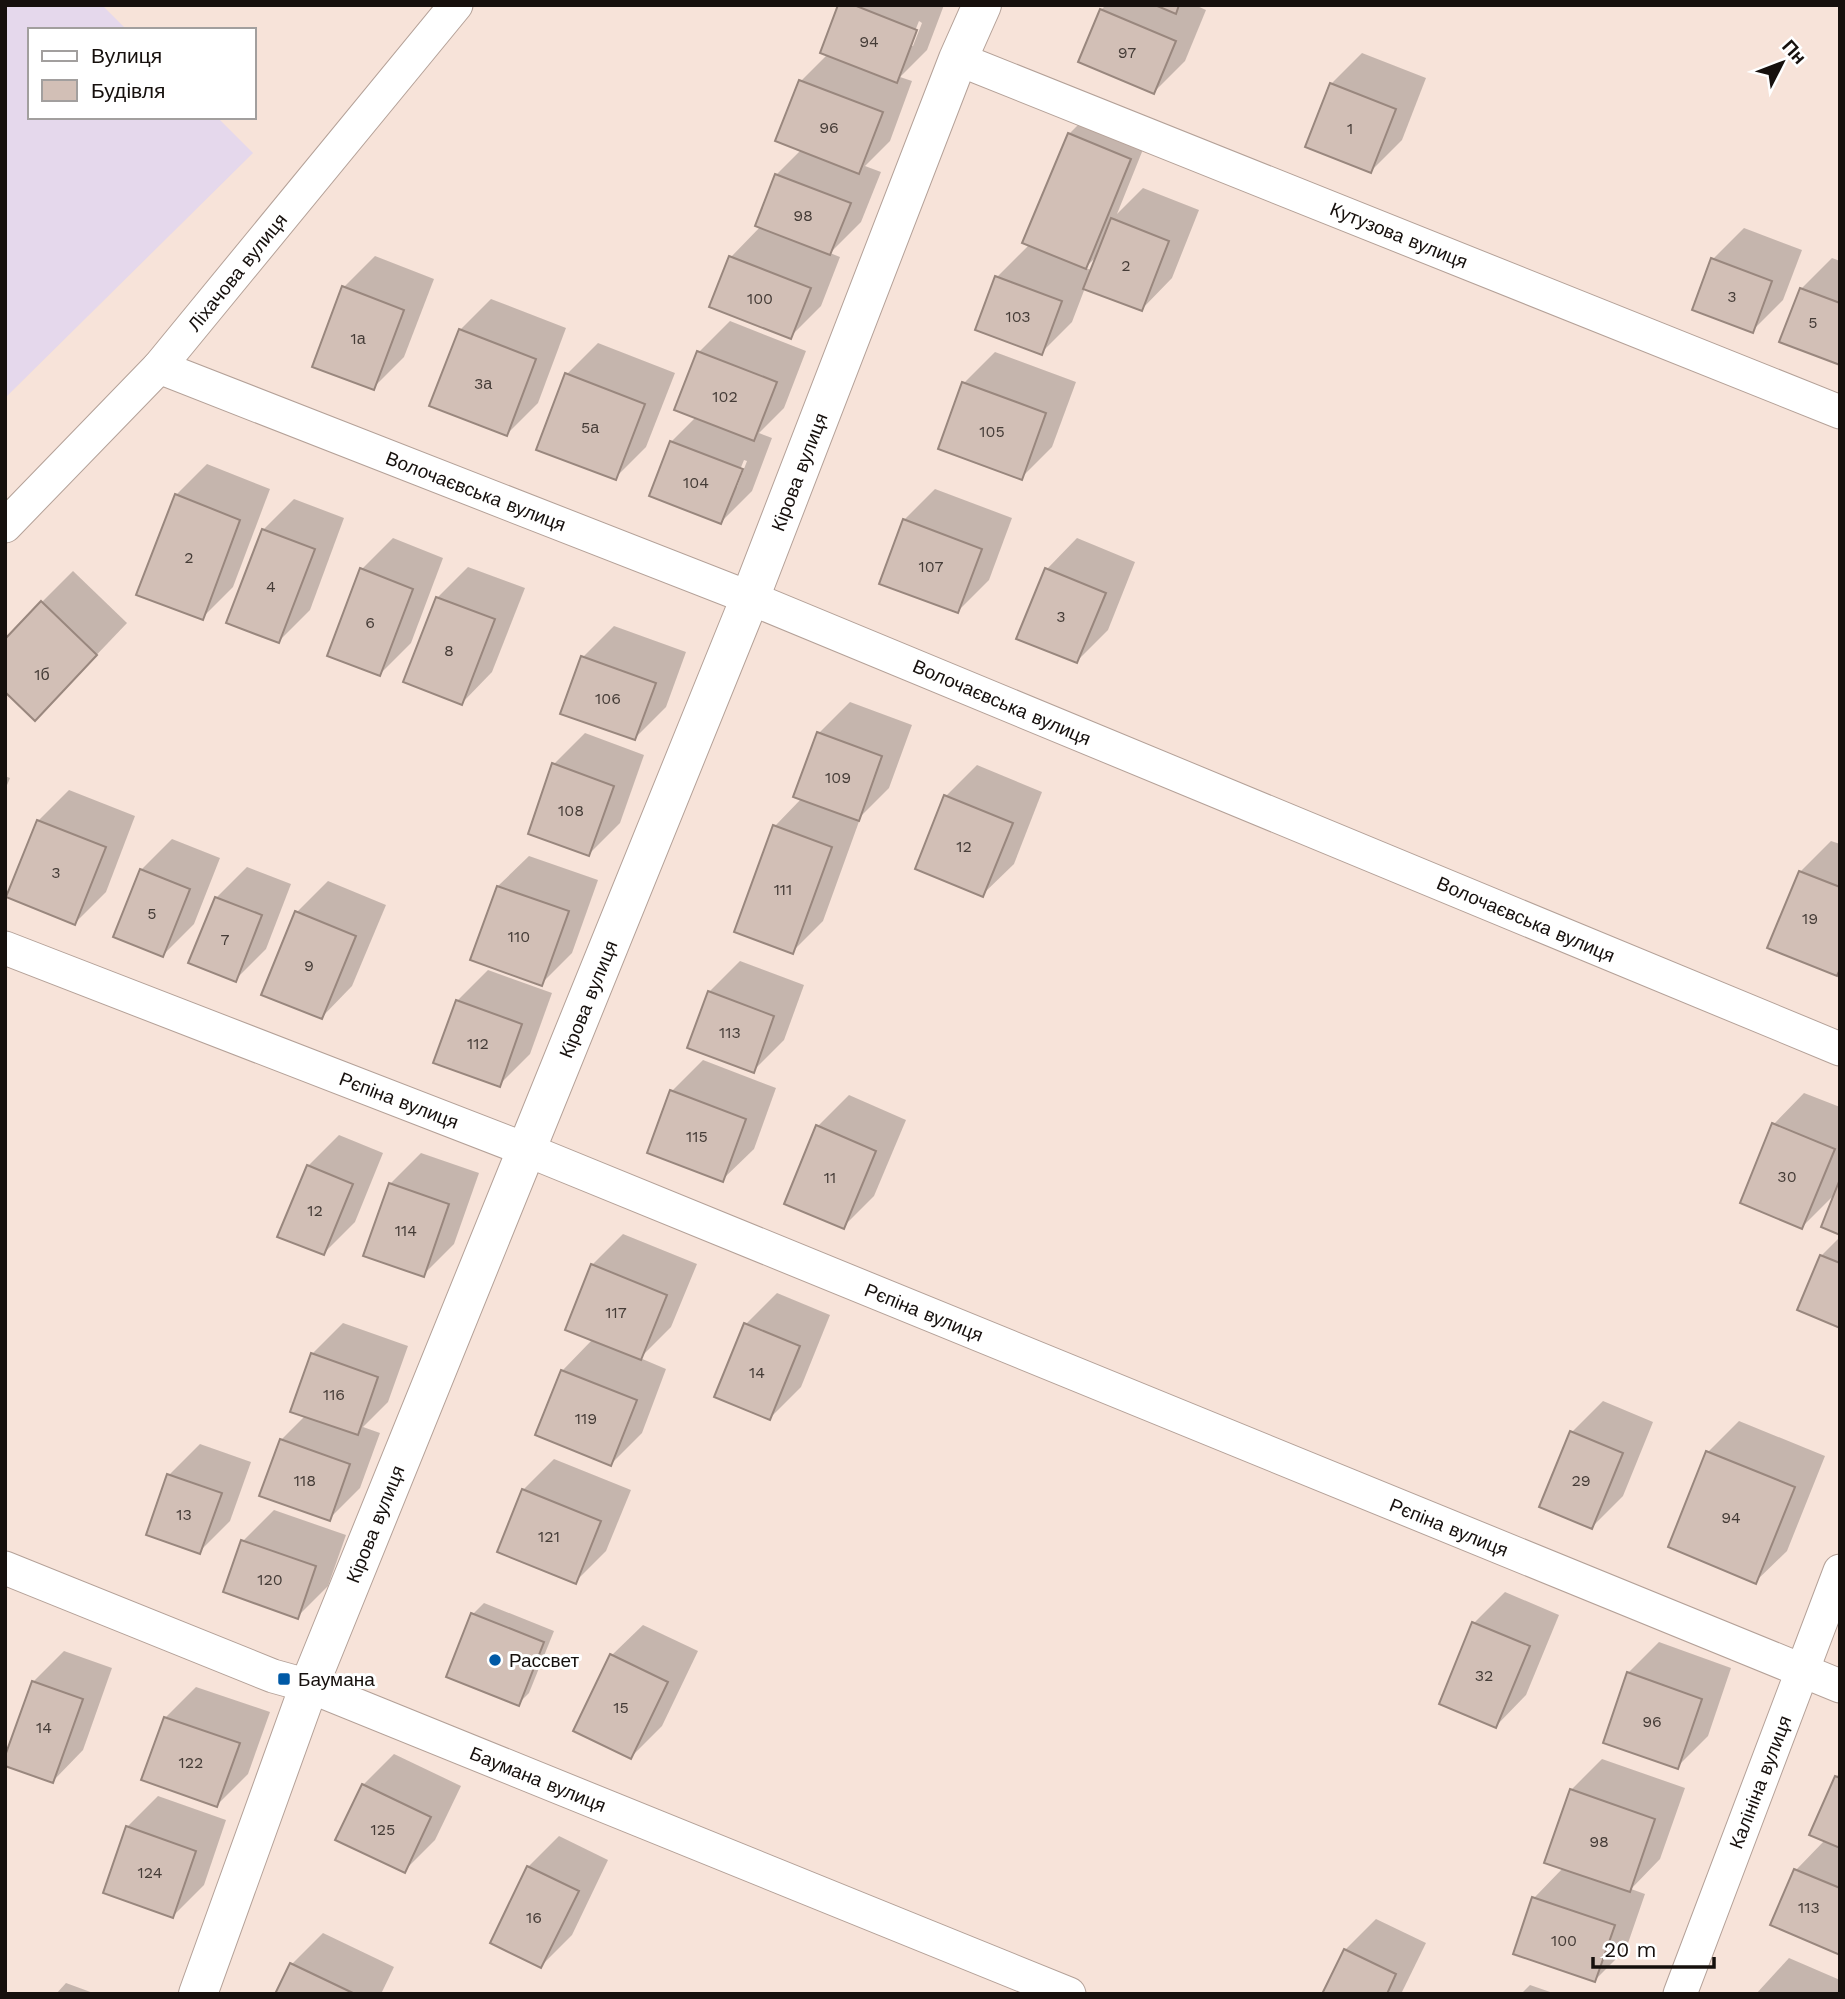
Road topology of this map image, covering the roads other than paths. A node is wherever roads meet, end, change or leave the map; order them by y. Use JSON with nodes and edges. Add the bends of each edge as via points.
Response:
{"nodes":[{"id":1,"x":456,"y":5,"type":"edge"},
{"id":2,"x":982,"y":5,"type":"edge"},
{"id":3,"x":958,"y":59,"type":"junction"},
{"id":4,"x":159,"y":367,"type":"junction"},
{"id":5,"x":1840,"y":412,"type":"edge"},
{"id":6,"x":5,"y":526,"type":"edge"},
{"id":7,"x":751,"y":598,"type":"junction"},
{"id":8,"x":5,"y":948,"type":"edge"},
{"id":9,"x":1840,"y":1049,"type":"edge"},
{"id":10,"x":527,"y":1150,"type":"junction"},
{"id":11,"x":5,"y":1567,"type":"edge"},
{"id":12,"x":1840,"y":1571,"type":"edge"},
{"id":13,"x":1802,"y":1671,"type":"junction"},
{"id":14,"x":309,"y":1686,"type":"junction"},
{"id":15,"x":1840,"y":1686,"type":"edge"},
{"id":16,"x":198,"y":1994,"type":"edge"},
{"id":17,"x":1069,"y":1994,"type":"edge"},
{"id":18,"x":1680,"y":1994,"type":"edge"}],
"edges":[{"from":1,"to":4,"type":"street","name":"Ліхачова вулиця"},
{"from":2,"to":3,"type":"main road","name":"Кірова вулиця"},
{"from":3,"to":5,"type":"street","name":"Кутузова вулиця"},
{"from":3,"to":7,"type":"main road","name":"Кірова вулиця"},
{"from":4,"to":6,"type":"street","name":"Ліхачова вулиця"},
{"from":4,"to":7,"type":"street","name":"Волочаєвська вулиця"},
{"from":7,"to":9,"type":"street","name":"Волочаєвська вулиця"},
{"from":7,"to":10,"type":"main road","name":"Кірова вулиця"},
{"from":8,"to":10,"type":"street","name":"Рєпіна вулиця"},
{"from":10,"to":13,"type":"street","name":"Рєпіна вулиця"},
{"from":10,"to":14,"type":"main road","name":"Кірова вулиця"},
{"from":11,"to":14,"type":"street","name":"Баумана вулиця","via":[[273,1676]]},
{"from":12,"to":13,"type":"street","name":"Калініна вулиця"},
{"from":13,"to":15,"type":"street","name":"Рєпіна вулиця"},
{"from":13,"to":18,"type":"street","name":"Калініна вулиця"},
{"from":14,"to":16,"type":"main road","name":"Кірова вулиця"},
{"from":14,"to":17,"type":"street","name":"Баумана вулиця"}]}
